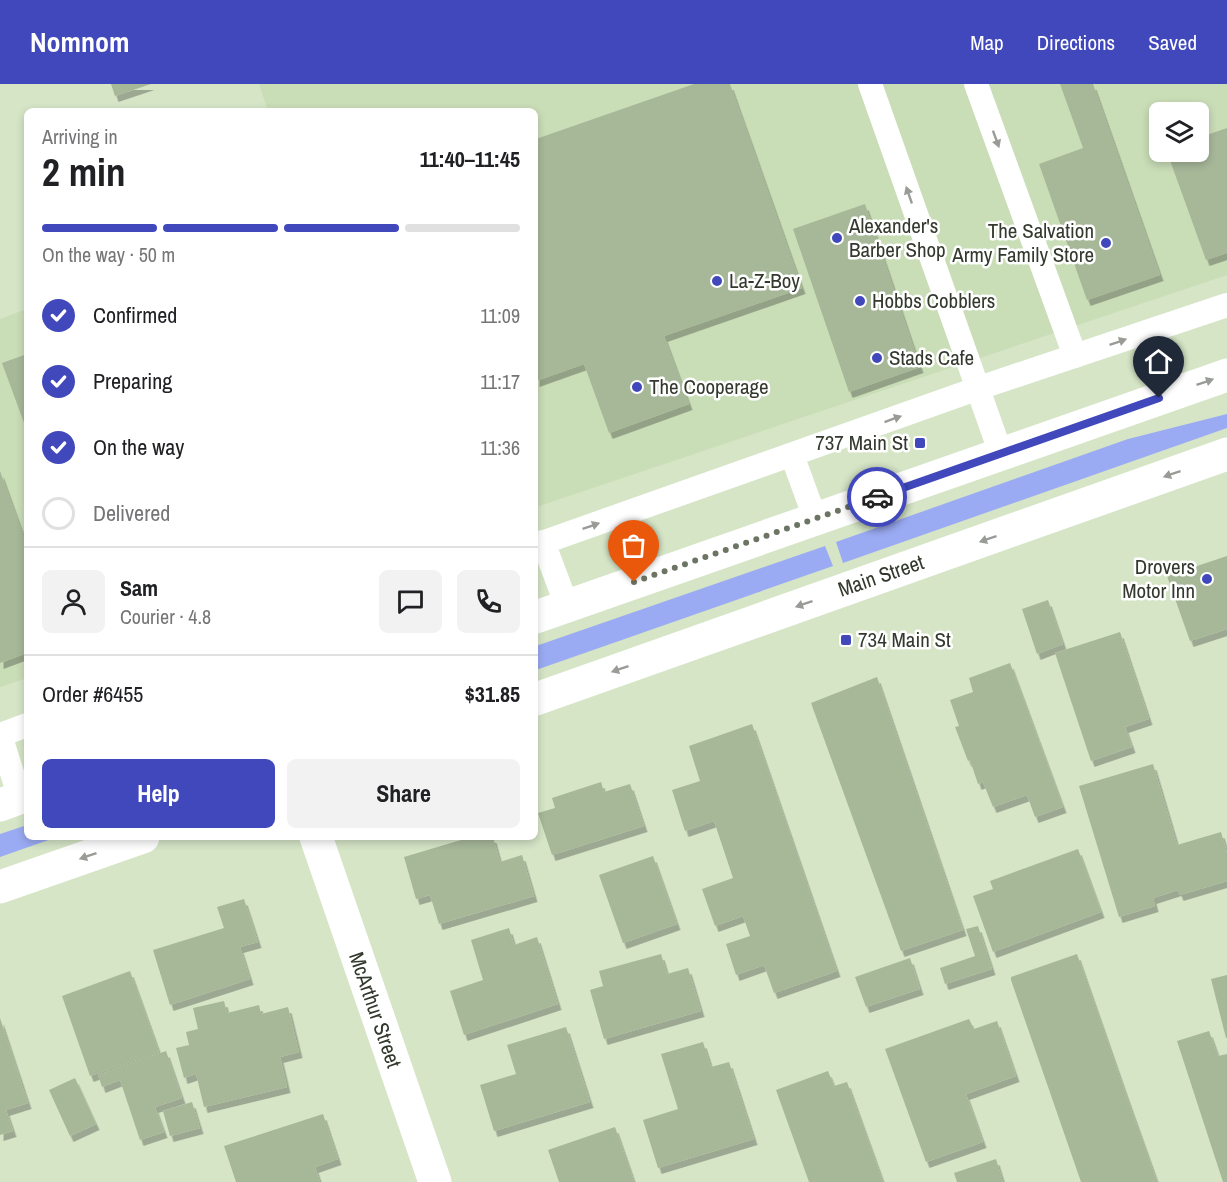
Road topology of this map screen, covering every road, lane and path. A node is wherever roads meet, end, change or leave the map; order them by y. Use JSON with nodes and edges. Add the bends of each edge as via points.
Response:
{"nodes":[{"id":1,"x":870,"y":84,"type":"edge"},
{"id":2,"x":976,"y":84,"type":"edge"},
{"id":3,"x":1227,"y":305,"type":"edge"},
{"id":4,"x":1075,"y":356,"type":"junction"},
{"id":5,"x":1227,"y":375,"type":"edge"},
{"id":6,"x":979,"y":388,"type":"junction"},
{"id":7,"x":1001,"y":453,"type":"junction"},
{"id":8,"x":1227,"y":454,"type":"edge"},
{"id":9,"x":792,"y":455,"type":"junction"},
{"id":10,"x":815,"y":518,"type":"junction"},
{"id":11,"x":539,"y":544,"type":"edge"},
{"id":12,"x":567,"y":606,"type":"junction"},
{"id":13,"x":538,"y":616,"type":"edge"},
{"id":14,"x":538,"y":698,"type":"edge"},
{"id":15,"x":24,"y":726,"type":"edge"},
{"id":16,"x":0,"y":735,"type":"edge"},
{"id":17,"x":16,"y":799,"type":"edge"},
{"id":18,"x":134,"y":840,"type":"edge"},
{"id":19,"x":317,"y":840,"type":"edge"},
{"id":20,"x":0,"y":887,"type":"edge"},
{"id":21,"x":435,"y":1182,"type":"edge"}],
"edges":[{"from":6,"to":1,"type":"lane","one_way":true},
{"from":2,"to":4,"type":"lane","one_way":true},
{"from":4,"to":3,"type":"lane","one_way":true},
{"from":4,"to":6,"type":"lane"},
{"from":7,"to":5,"type":"main road","one_way":true},
{"from":6,"to":7,"type":"lane"},
{"from":9,"to":6,"type":"lane","one_way":true},
{"from":7,"to":10,"type":"main road"},
{"from":8,"to":14,"type":"main road","name":"Main Street","one_way":true},
{"from":9,"to":10,"type":"lane"},
{"from":11,"to":9,"type":"lane","one_way":true},
{"from":10,"to":12,"type":"main road"},
{"from":11,"to":12,"type":"lane"},
{"from":12,"to":13,"type":"main road"},
{"from":15,"to":16,"type":"lane"},
{"from":16,"to":17,"type":"lane"},
{"from":18,"to":20,"type":"main road","one_way":true},
{"from":19,"to":21,"type":"main road","name":"McArthur Street"}]}
